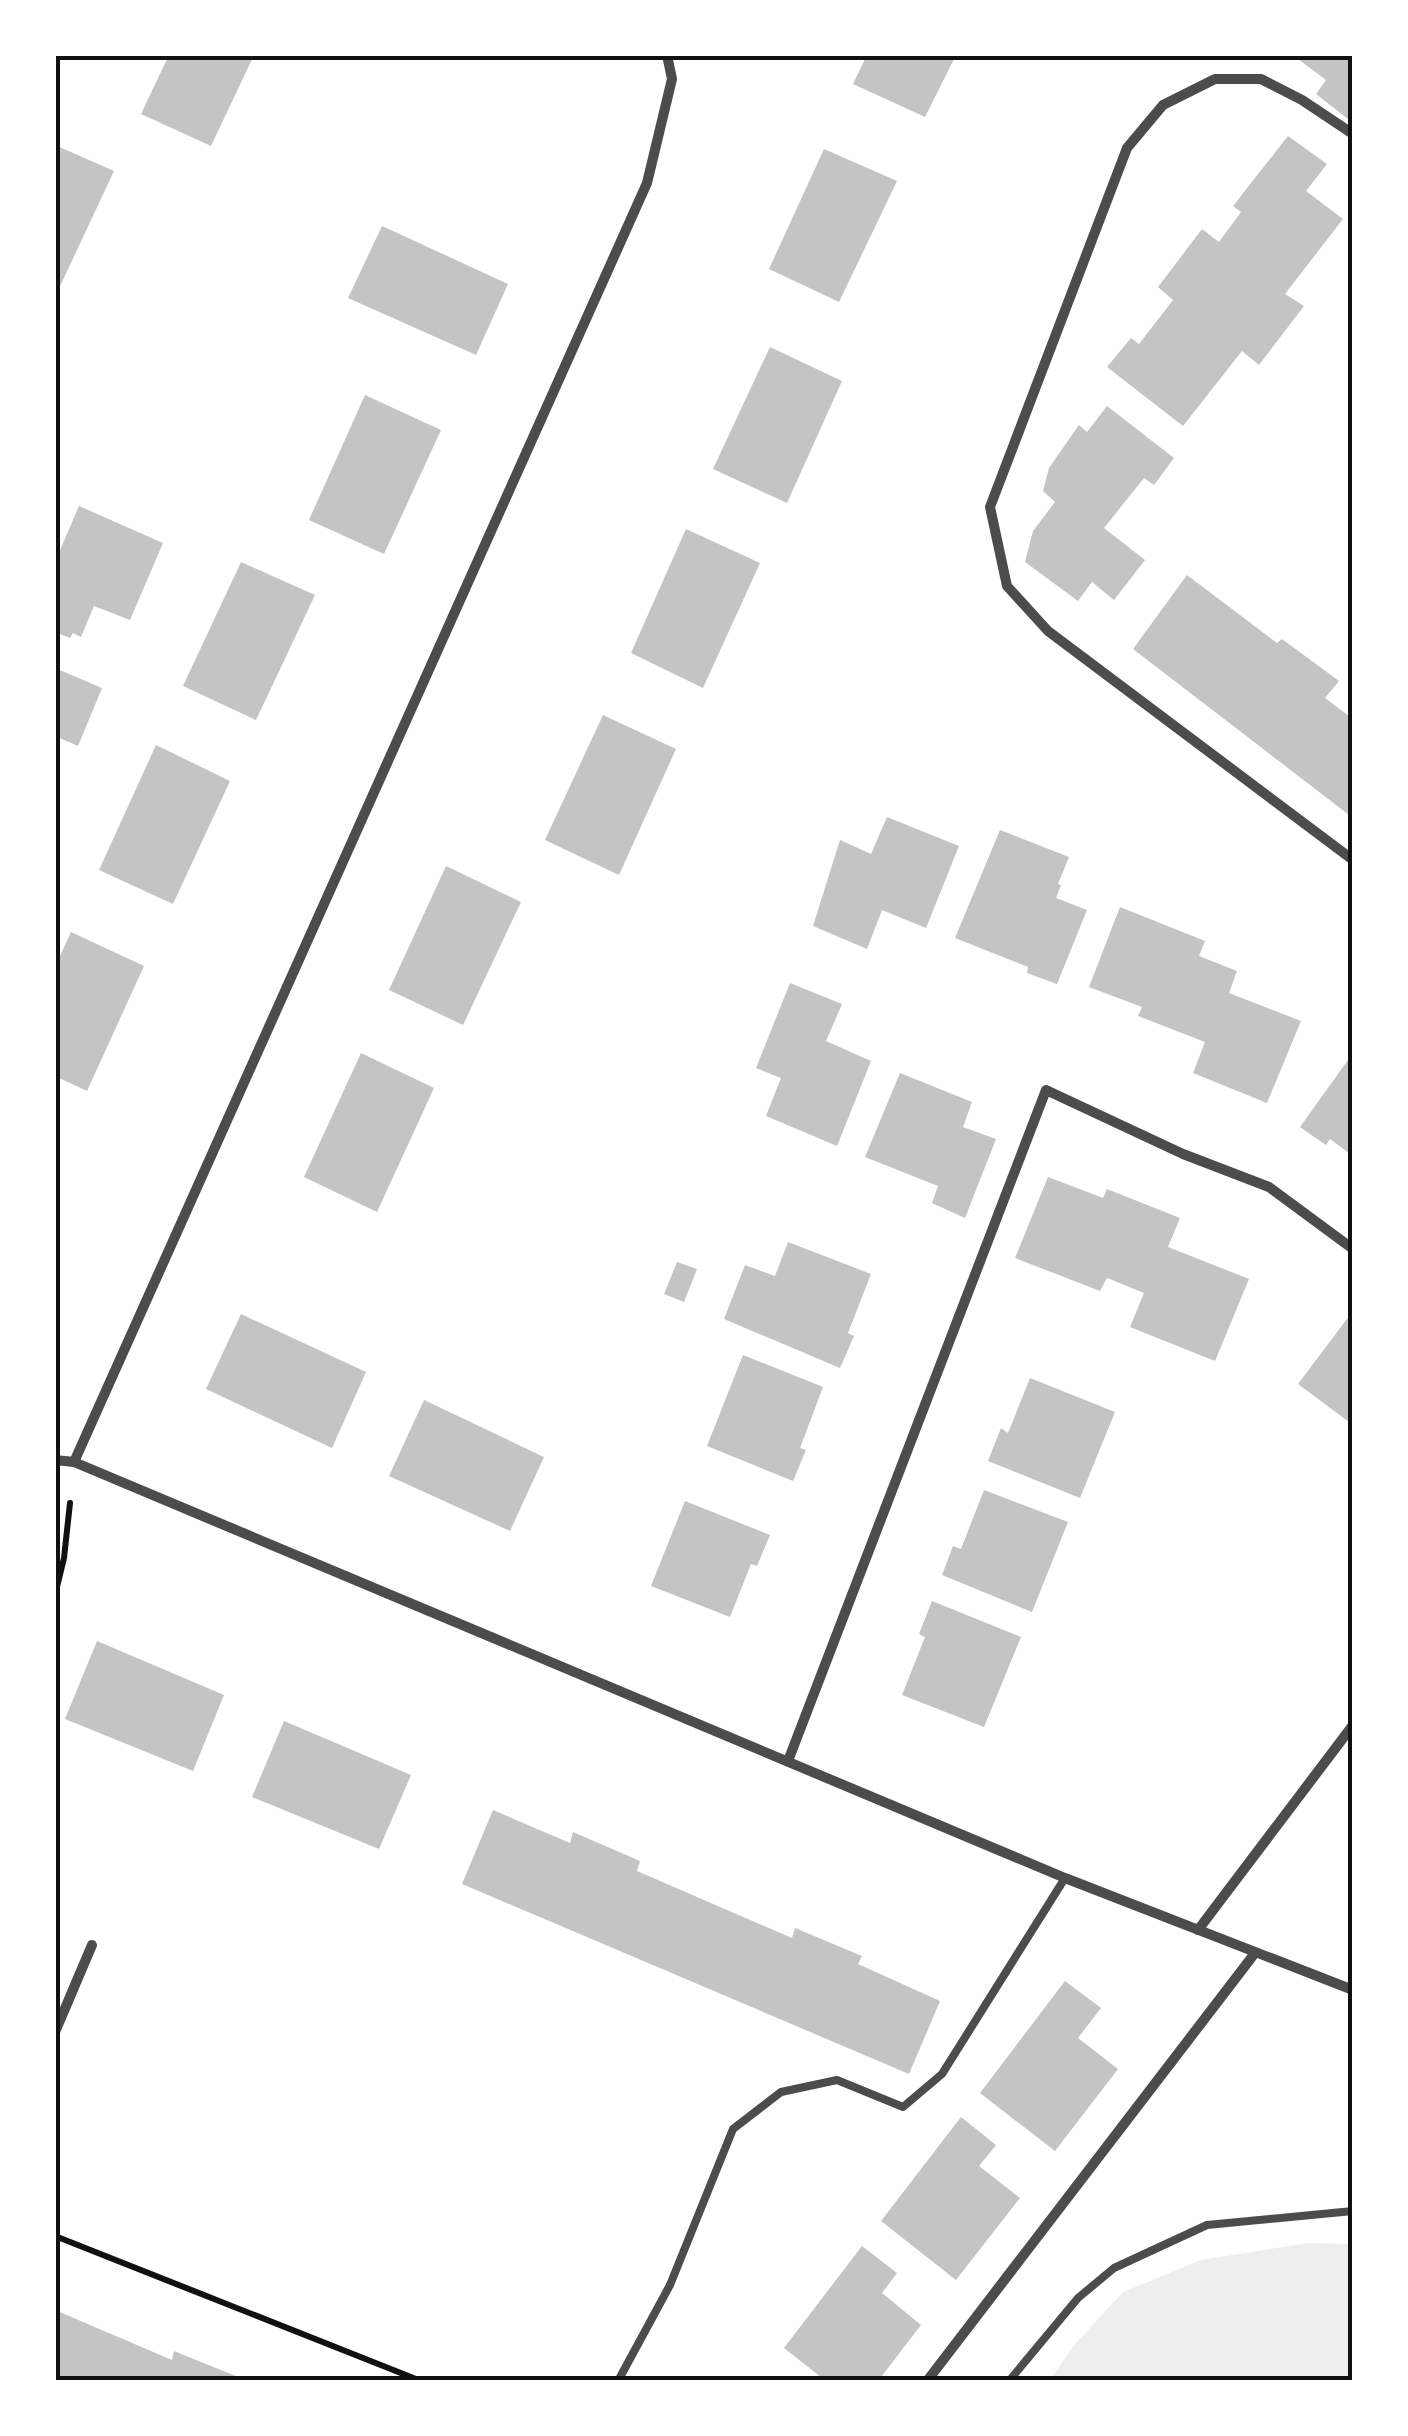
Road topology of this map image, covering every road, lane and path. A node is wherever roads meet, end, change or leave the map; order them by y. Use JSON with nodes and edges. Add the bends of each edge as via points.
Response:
{"nodes":[{"id":1,"x":666,"y":55,"type":"edge"},
{"id":2,"x":1353,"y":134,"type":"edge"},
{"id":3,"x":1353,"y":860,"type":"edge"},
{"id":4,"x":1353,"y":1250,"type":"edge"},
{"id":5,"x":55,"y":1460,"type":"edge"},
{"id":6,"x":74,"y":1462,"type":"junction"},
{"id":7,"x":55,"y":1595,"type":"edge"},
{"id":8,"x":1353,"y":1725,"type":"edge"},
{"id":9,"x":788,"y":1762,"type":"junction"},
{"id":10,"x":1064,"y":1878,"type":"junction"},
{"id":11,"x":1198,"y":1930,"type":"junction"},
{"id":12,"x":92,"y":1946,"type":"dead end"},
{"id":13,"x":1255,"y":1953,"type":"junction"},
{"id":14,"x":1353,"y":1990,"type":"edge"},
{"id":15,"x":55,"y":2032,"type":"edge"},
{"id":16,"x":1353,"y":2211,"type":"edge"},
{"id":17,"x":55,"y":2236,"type":"edge"},
{"id":18,"x":1011,"y":2379,"type":"edge"},
{"id":19,"x":420,"y":2381,"type":"edge"},
{"id":20,"x":618,"y":2381,"type":"edge"},
{"id":21,"x":927,"y":2381,"type":"edge"}],
"edges":[{"from":1,"to":6,"type":"street","via":[[672,78],[647,184]]},
{"from":2,"to":3,"type":"street","via":[[1261,78],[1215,79],[1163,105],[1127,148],[990,508],[1007,586],[1048,631]]},
{"from":4,"to":9,"type":"street","via":[[1269,1188],[1046,1090]]},
{"from":5,"to":6,"type":"street"},
{"from":6,"to":7,"type":"path"},
{"from":6,"to":9,"type":"street"},
{"from":8,"to":11,"type":"street"},
{"from":9,"to":10,"type":"street"},
{"from":10,"to":11,"type":"street"},
{"from":10,"to":20,"type":"lane","via":[[942,2074],[902,2107],[837,2080],[780,2092],[732,2129],[670,2285]]},
{"from":11,"to":13,"type":"street"},
{"from":12,"to":15,"type":"street"},
{"from":13,"to":14,"type":"street"},
{"from":13,"to":21,"type":"street"},
{"from":16,"to":18,"type":"lane","via":[[1207,2225],[1114,2268],[1078,2298]]},
{"from":17,"to":19,"type":"path"}]}
